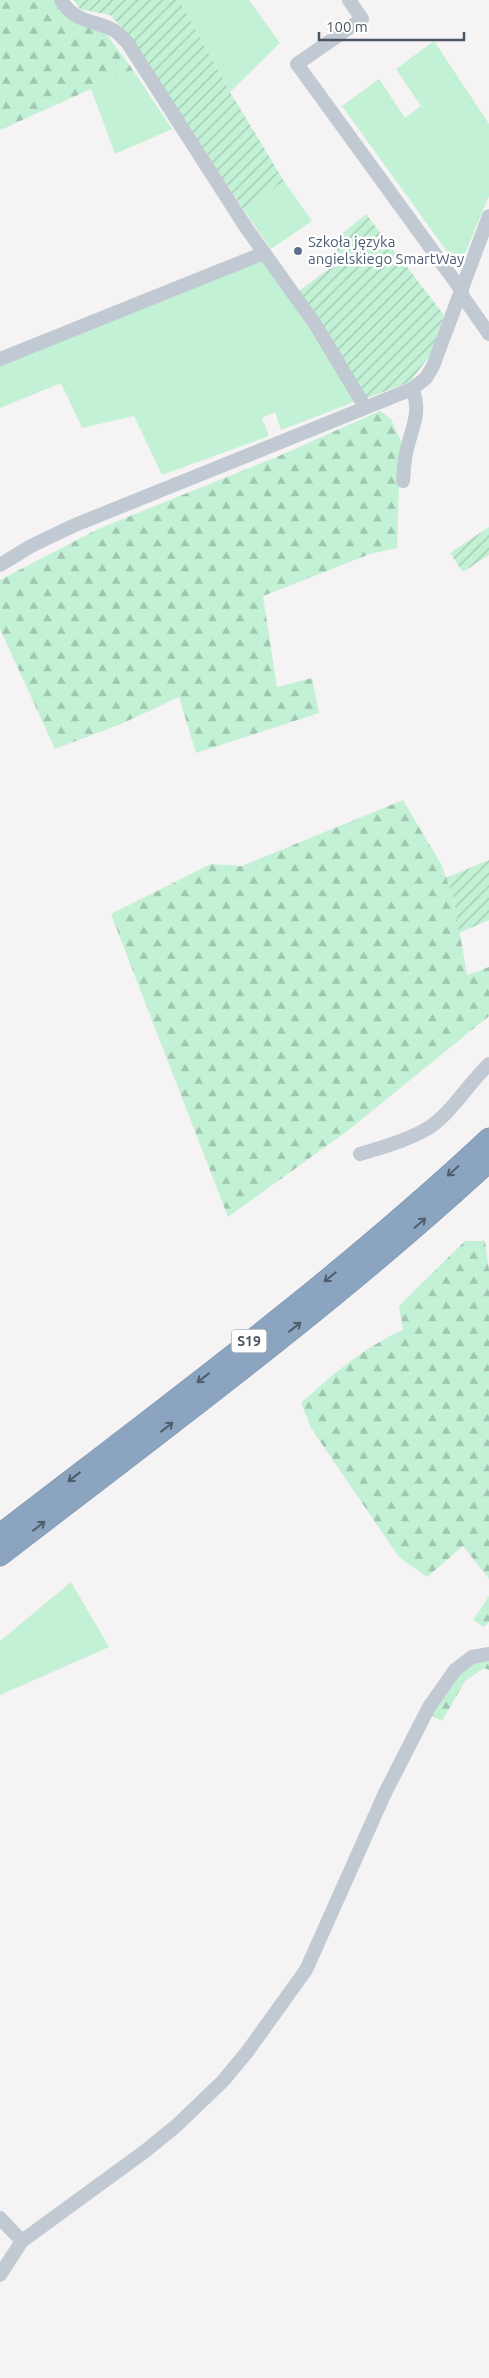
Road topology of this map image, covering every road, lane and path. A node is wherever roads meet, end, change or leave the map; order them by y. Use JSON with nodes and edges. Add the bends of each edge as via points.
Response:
{"nodes":[{"id":1,"x":61,"y":0,"type":"edge"},
{"id":2,"x":349,"y":0,"type":"edge"},
{"id":3,"x":489,"y":216,"type":"edge"},
{"id":4,"x":264,"y":253,"type":"junction"},
{"id":5,"x":462,"y":292,"type":"junction"},
{"id":6,"x":489,"y":334,"type":"edge"},
{"id":7,"x":0,"y":359,"type":"edge"},
{"id":8,"x":412,"y":389,"type":"junction"},
{"id":9,"x":365,"y":407,"type":"junction"},
{"id":10,"x":403,"y":481,"type":"dead end"},
{"id":11,"x":0,"y":565,"type":"edge"},
{"id":12,"x":489,"y":1064,"type":"edge"},
{"id":13,"x":489,"y":1138,"type":"edge"},
{"id":14,"x":360,"y":1154,"type":"dead end"},
{"id":15,"x":489,"y":1162,"type":"edge"},
{"id":16,"x":0,"y":1534,"type":"edge"},
{"id":17,"x":0,"y":1556,"type":"edge"},
{"id":18,"x":489,"y":1654,"type":"edge"},
{"id":19,"x":0,"y":2218,"type":"edge"},
{"id":20,"x":22,"y":2241,"type":"junction"},
{"id":21,"x":0,"y":2275,"type":"edge"}],
"edges":[{"from":1,"to":4,"type":"street","via":[[66,9],[90,23],[115,31],[127,42]]},
{"from":2,"to":5,"type":"street","via":[[362,19],[297,64]]},
{"from":3,"to":5,"type":"street"},
{"from":4,"to":7,"type":"street"},
{"from":4,"to":9,"type":"street","via":[[315,324]]},
{"from":5,"to":6,"type":"street"},
{"from":5,"to":8,"type":"street","via":[[433,366],[426,378]]},
{"from":8,"to":9,"type":"street"},
{"from":8,"to":10,"type":"street","via":[[417,415],[406,450]]},
{"from":9,"to":11,"type":"street","via":[[75,525]]},
{"from":12,"to":14,"type":"street","via":[[430,1126],[412,1136]]},
{"from":13,"to":16,"type":"highway","number":"S19","one_way":true,"via":[[340,1269]]},
{"from":17,"to":15,"type":"highway","number":"S19","one_way":true,"via":[[309,1316]]},
{"from":18,"to":20,"type":"street","via":[[472,1657],[455,1670],[429,1707],[385,1793],[306,1970],[247,2052],[176,2126]]},
{"from":19,"to":20,"type":"street"},
{"from":20,"to":21,"type":"street"}]}
